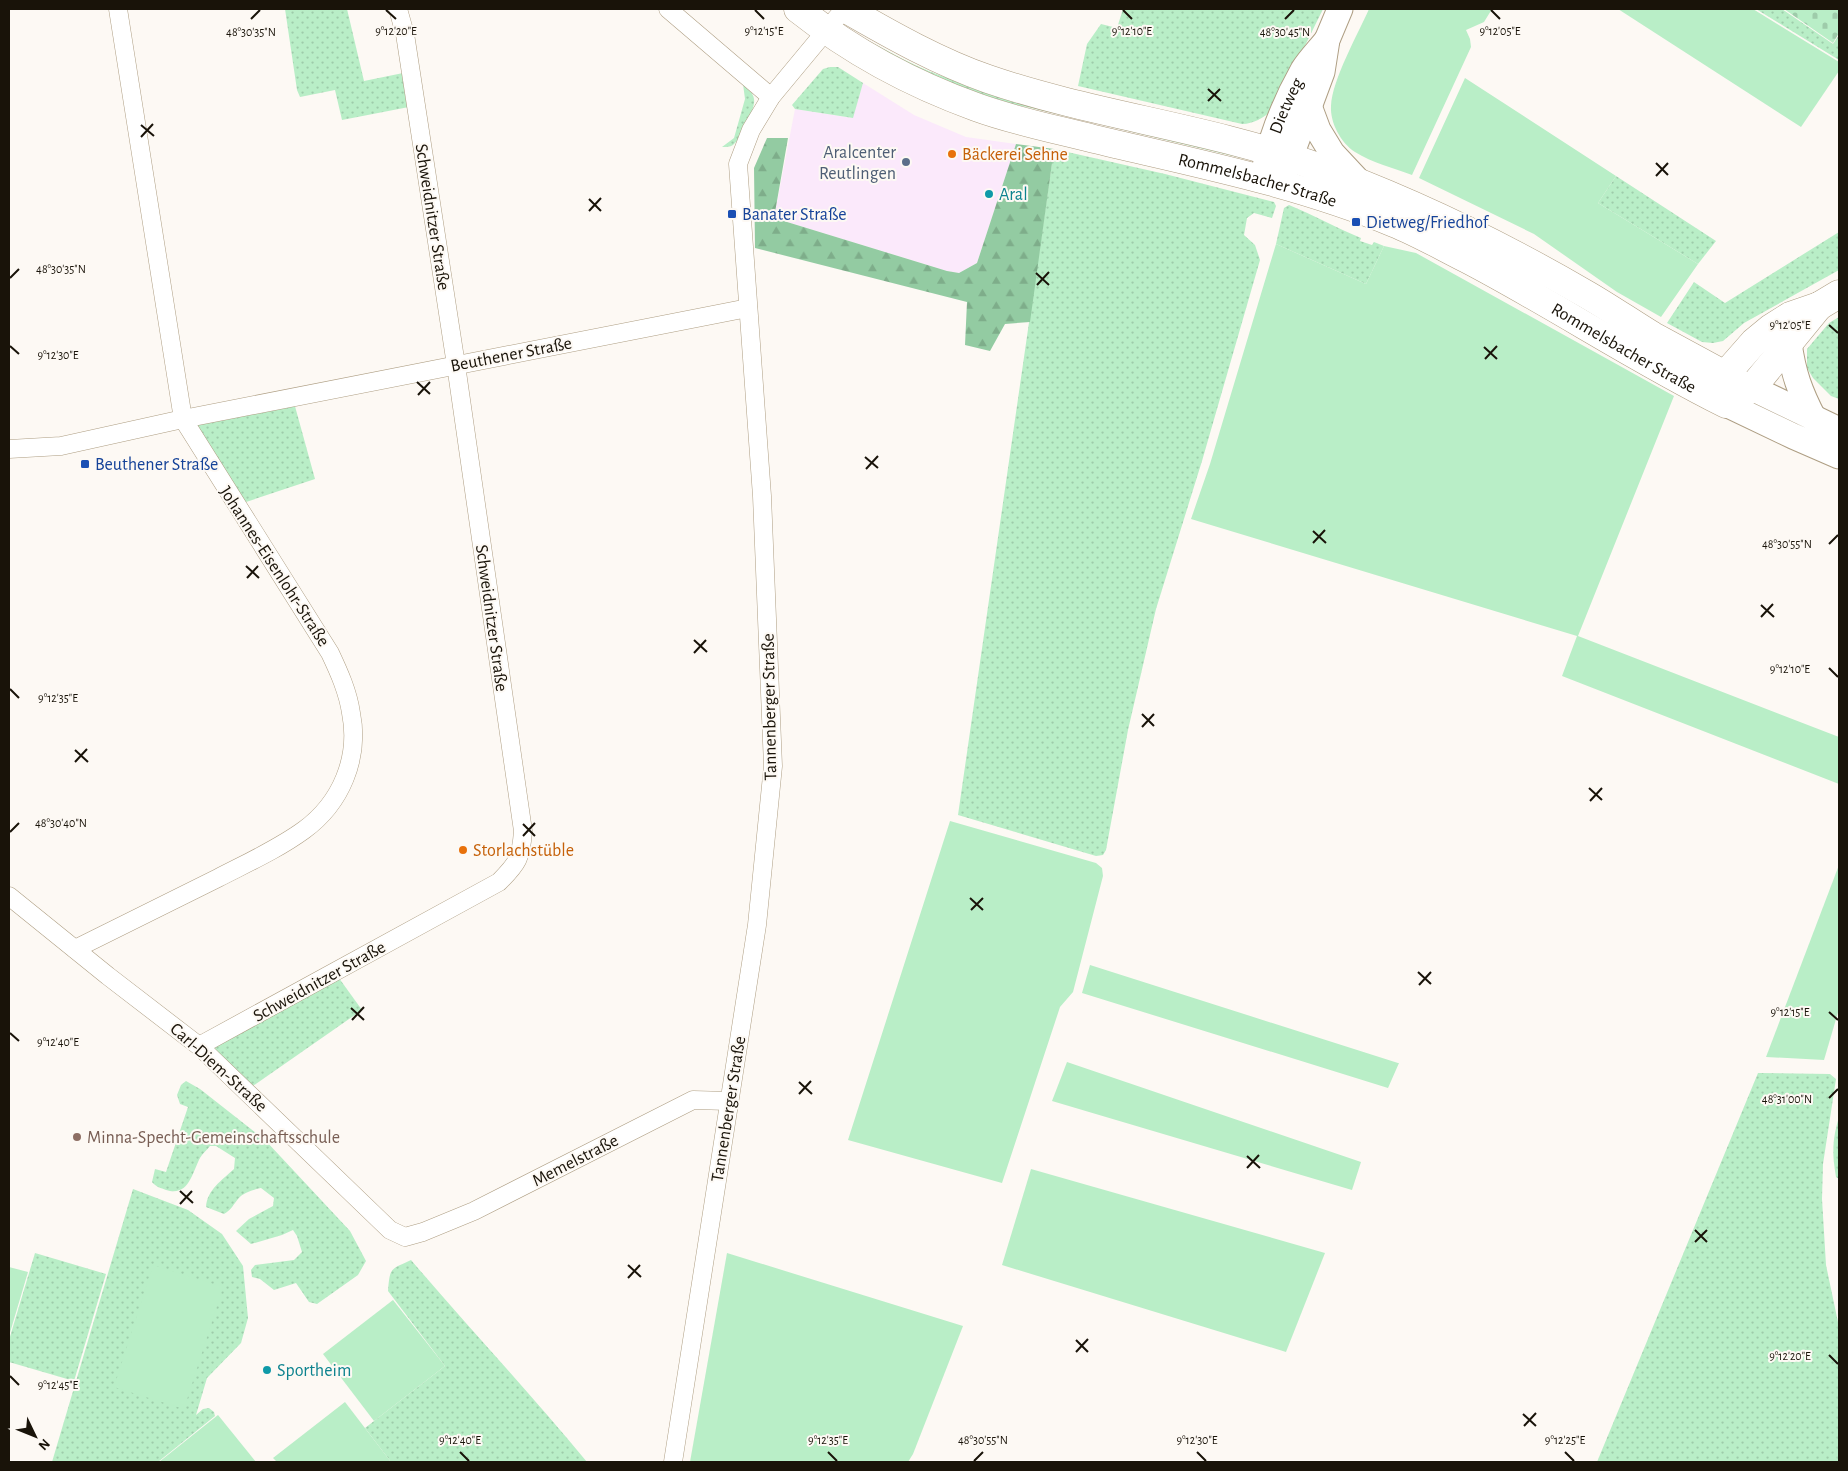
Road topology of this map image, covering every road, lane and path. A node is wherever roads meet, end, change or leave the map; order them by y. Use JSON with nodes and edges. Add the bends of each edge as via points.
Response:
{"nodes":[{"id":1,"x":118,"y":9,"type":"edge"},
{"id":2,"x":398,"y":9,"type":"edge"},
{"id":3,"x":668,"y":9,"type":"edge"},
{"id":4,"x":798,"y":9,"type":"edge"},
{"id":5,"x":845,"y":9,"type":"edge"},
{"id":6,"x":1340,"y":9,"type":"edge"},
{"id":7,"x":826,"y":30,"type":"junction"},
{"id":8,"x":1327,"y":40,"type":"junction"},
{"id":9,"x":771,"y":97,"type":"junction"},
{"id":10,"x":1309,"y":106,"type":"junction"},
{"id":11,"x":1280,"y":154,"type":"junction"},
{"id":12,"x":1271,"y":182,"type":"junction"},
{"id":13,"x":1360,"y":183,"type":"junction"},
{"id":14,"x":1829,"y":300,"type":"edge"},
{"id":15,"x":748,"y":308,"type":"junction"},
{"id":16,"x":1789,"y":343,"type":"junction"},
{"id":17,"x":456,"y":365,"type":"junction"},
{"id":18,"x":1725,"y":375,"type":"junction"},
{"id":19,"x":1752,"y":388,"type":"junction"},
{"id":20,"x":1726,"y":404,"type":"junction"},
{"id":21,"x":1814,"y":418,"type":"junction"},
{"id":22,"x":183,"y":419,"type":"junction"},
{"id":23,"x":1839,"y":430,"type":"edge"},
{"id":24,"x":9,"y":449,"type":"edge"},
{"id":25,"x":1839,"y":456,"type":"edge"},
{"id":26,"x":9,"y":896,"type":"edge"},
{"id":27,"x":75,"y":949,"type":"junction"},
{"id":28,"x":199,"y":1046,"type":"junction"},
{"id":29,"x":730,"y":1101,"type":"junction"},
{"id":30,"x":423,"y":1232,"type":"joint"},
{"id":31,"x":673,"y":1462,"type":"edge"}],
"edges":[{"from":1,"to":22,"type":"street","name":"Johannes-Eisenlohr-Straße"},
{"from":2,"to":17,"type":"street","name":"Schweidnitzer Straße","via":[[405,34]]},
{"from":3,"to":9,"type":"street"},
{"from":4,"to":7,"type":"main road","name":"Rommelsbacher Straße"},
{"from":5,"to":7,"type":"street","name":"Tannenberger Straße"},
{"from":5,"to":11,"type":"main road","name":"Rommelsbacher Straße","via":[[954,65],[987,78],[1046,96]]},
{"from":6,"to":8,"type":"street","name":"Dietweg"},
{"from":7,"to":9,"type":"street","name":"Tannenberger Straße"},
{"from":7,"to":12,"type":"main road","name":"Rommelsbacher Straße","via":[[910,79],[975,107],[1031,124]]},
{"from":8,"to":10,"type":"street","name":"Dietweg","via":[[1322,72]]},
{"from":8,"to":11,"type":"street","name":"Dietweg","via":[[1304,69],[1280,118]]},
{"from":9,"to":15,"type":"street","name":"Tannenberger Straße","via":[[751,130],[738,164]]},
{"from":10,"to":11,"type":"street","name":"Dietweg"},
{"from":10,"to":13,"type":"street","name":"Dietweg","via":[[1332,153]]},
{"from":11,"to":12,"type":"street","name":"Dietweg"},
{"from":11,"to":13,"type":"main road","name":"Rommelsbacher Straße"},
{"from":12,"to":20,"type":"main road","name":"Rommelsbacher Straße","via":[[1395,223],[1506,280]]},
{"from":13,"to":18,"type":"main road","name":"Rommelsbacher Straße","via":[[1438,216],[1518,257]]},
{"from":14,"to":16,"type":"main road"},
{"from":14,"to":18,"type":"main road","via":[[1790,316],[1771,328]]},
{"from":15,"to":17,"type":"street","name":"Beuthener Straße"},
{"from":15,"to":29,"type":"street","name":"Tannenberger Straße","via":[[762,496],[772,766],[757,925]]},
{"from":16,"to":19,"type":"main road"},
{"from":16,"to":21,"type":"street","via":[[1799,390]]},
{"from":17,"to":22,"type":"street","name":"Beuthener Straße"},
{"from":17,"to":28,"type":"street","name":"Schweidnitzer Straße","via":[[523,831],[521,852],[513,868],[499,882]]},
{"from":18,"to":19,"type":"street","name":"Rommelsbacher Straße"},
{"from":18,"to":20,"type":"street"},
{"from":19,"to":20,"type":"main road"},
{"from":19,"to":21,"type":"street","name":"Rommelsbacher Straße"},
{"from":20,"to":25,"type":"street","name":"Rommelsbacher Straße"},
{"from":21,"to":23,"type":"street","name":"Rommelsbacher Straße"},
{"from":22,"to":24,"type":"street","name":"Beuthener Straße","via":[[61,446]]},
{"from":22,"to":27,"type":"street","name":"Johannes-Eisenlohr-Straße","via":[[330,652],[352,714],[354,743],[349,769],[328,808],[305,829],[267,854]]},
{"from":26,"to":27,"type":"street","name":"Carl-Diem-Straße"},
{"from":27,"to":28,"type":"street","name":"Carl-Diem-Straße"},
{"from":28,"to":30,"type":"street","name":"Carl-Diem-Straße","via":[[390,1230],[405,1237]]},
{"from":29,"to":30,"type":"street","name":"Memelstraße","via":[[693,1100],[474,1211]]},
{"from":29,"to":31,"type":"street","name":"Tannenberger Straße"}]}
